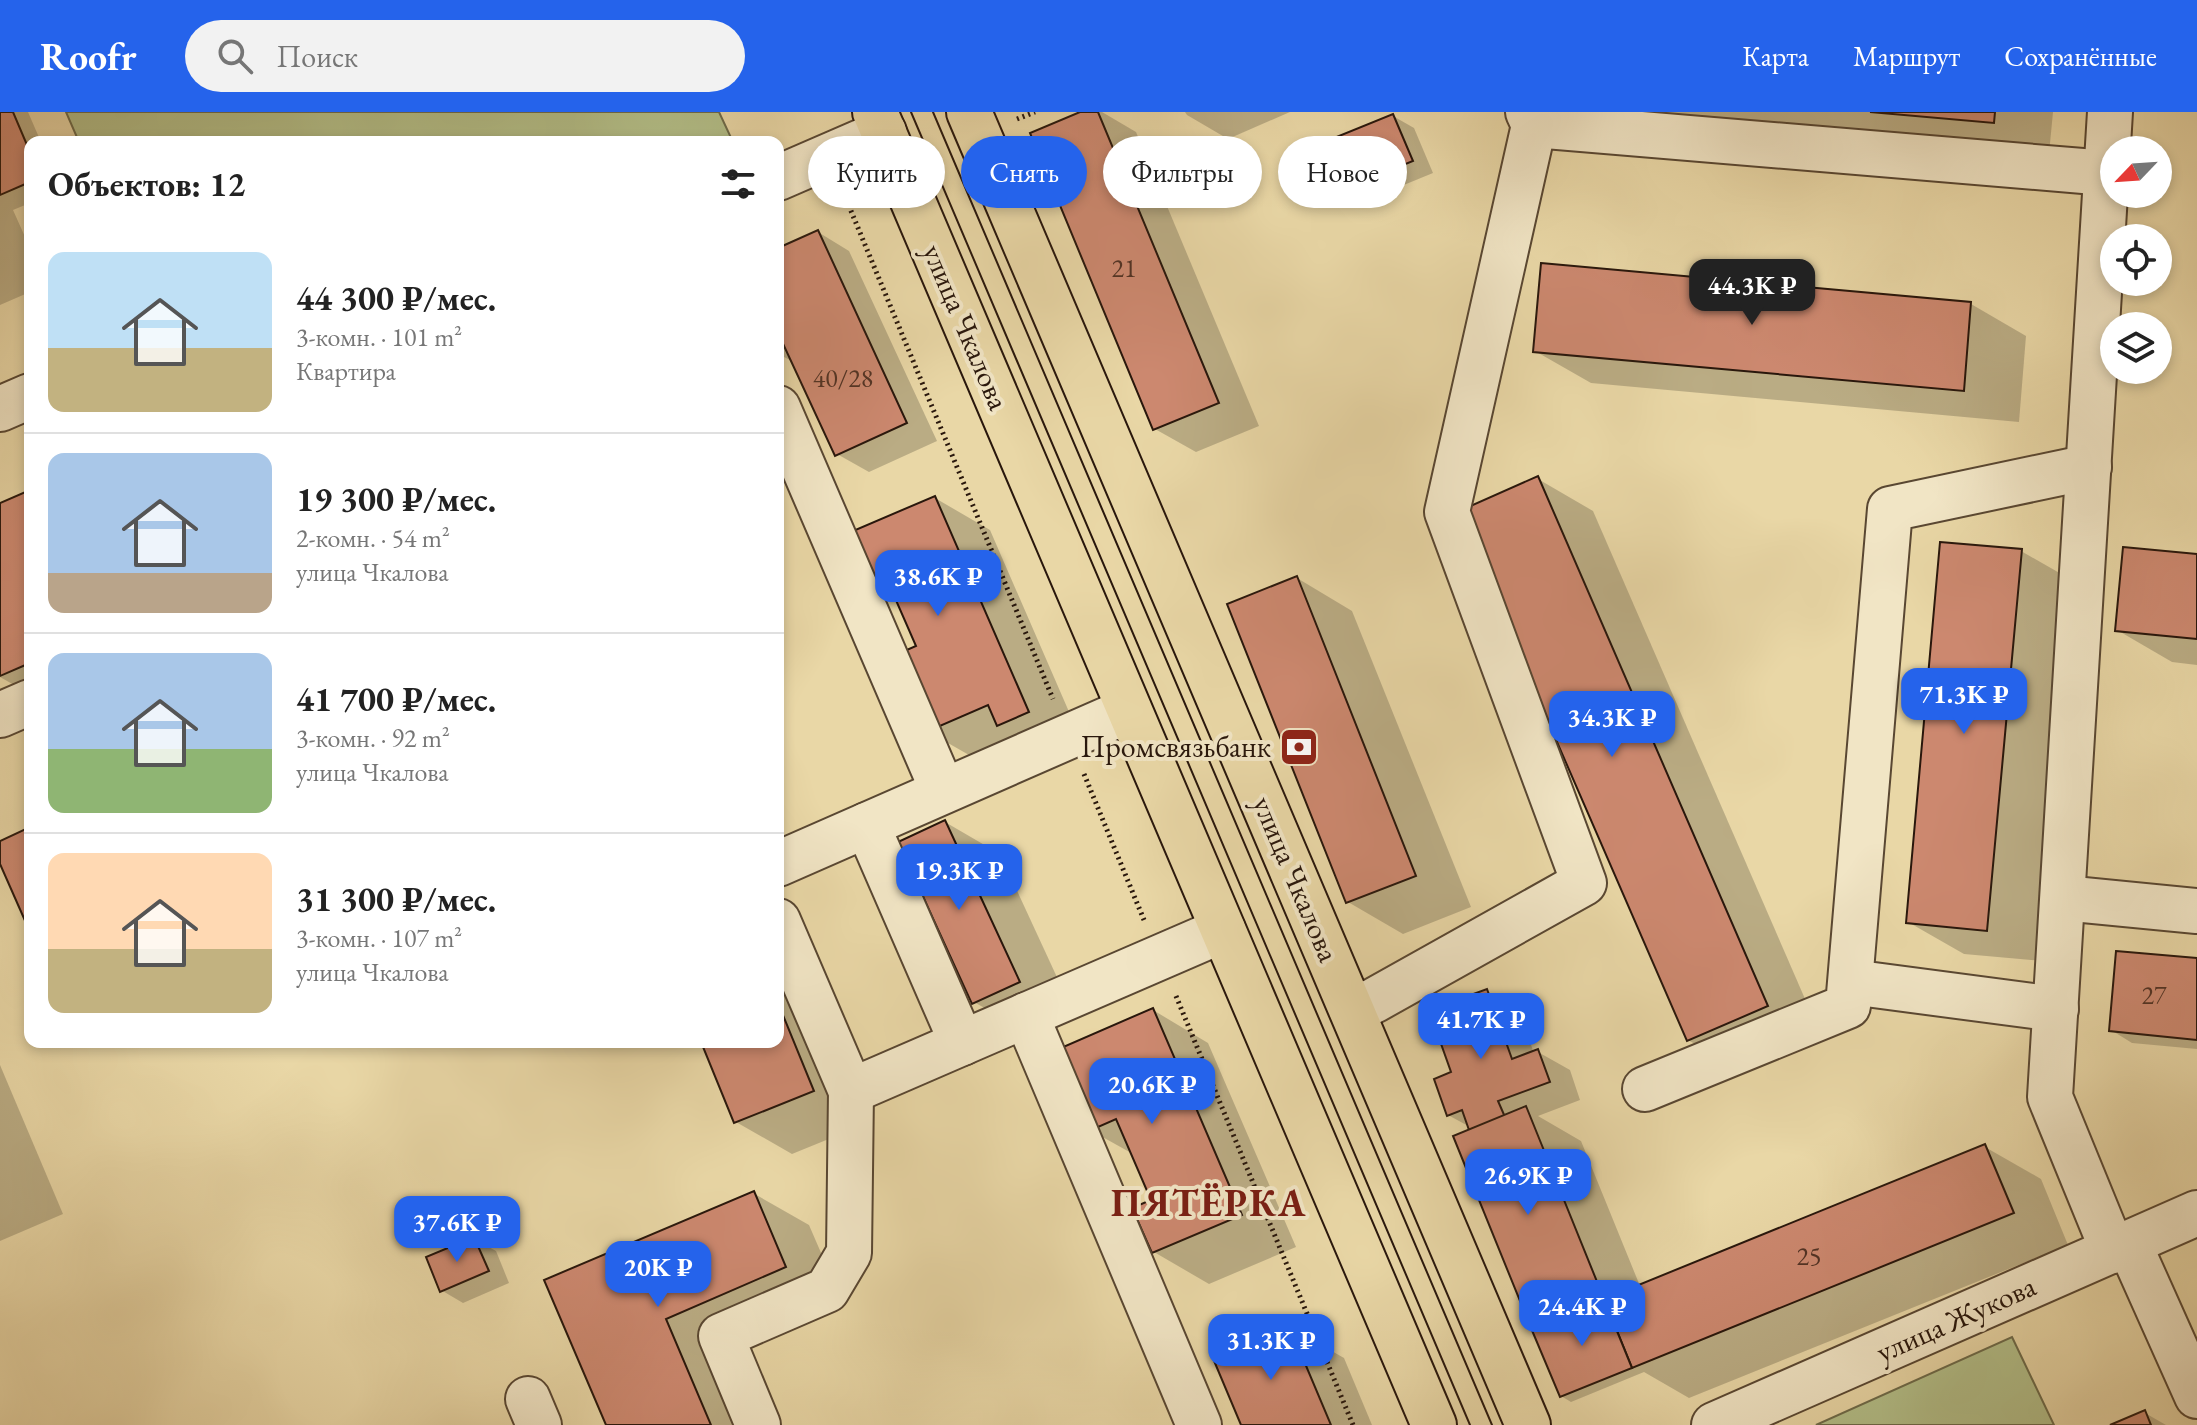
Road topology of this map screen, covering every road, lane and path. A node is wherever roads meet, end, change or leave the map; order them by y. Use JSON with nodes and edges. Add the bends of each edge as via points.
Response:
{"nodes":[{"id":1,"x":969,"y":112,"type":"edge"},
{"id":2,"x":2110,"y":112,"type":"edge"},
{"id":3,"x":1531,"y":119,"type":"edge"},
{"id":4,"x":880,"y":122,"type":"edge"},
{"id":5,"x":2109,"y":136,"type":"edge"},
{"id":6,"x":2100,"y":172,"type":"edge"},
{"id":7,"x":784,"y":175,"type":"edge"},
{"id":8,"x":849,"y":208,"type":"edge"},
{"id":9,"x":2105,"y":208,"type":"edge"},
{"id":10,"x":24,"y":399,"type":"edge"},
{"id":11,"x":0,"y":409,"type":"edge"},
{"id":12,"x":784,"y":422,"type":"edge"},
{"id":13,"x":2089,"y":467,"type":"junction"},
{"id":14,"x":24,"y":705,"type":"edge"},
{"id":15,"x":1129,"y":710,"type":"junction"},
{"id":16,"x":0,"y":715,"type":"edge"},
{"id":17,"x":1068,"y":737,"type":"junction"},
{"id":18,"x":943,"y":791,"type":"junction"},
{"id":19,"x":867,"y":825,"type":"junction"},
{"id":20,"x":784,"y":861,"type":"edge"},
{"id":21,"x":2063,"y":898,"type":"junction"},
{"id":22,"x":2197,"y":911,"type":"edge"},
{"id":23,"x":1223,"y":930,"type":"junction"},
{"id":24,"x":784,"y":935,"type":"edge"},
{"id":25,"x":1159,"y":957,"type":"junction"},
{"id":26,"x":1851,"y":982,"type":"junction"},
{"id":27,"x":2056,"y":1009,"type":"junction"},
{"id":28,"x":1353,"y":1011,"type":"junction"},
{"id":29,"x":1026,"y":1015,"type":"junction"},
{"id":30,"x":962,"y":1043,"type":"junction"},
{"id":31,"x":1645,"y":1089,"type":"dead end"},
{"id":32,"x":851,"y":1091,"type":"junction"},
{"id":33,"x":2197,"y":1213,"type":"edge"},
{"id":34,"x":2121,"y":1247,"type":"junction"},
{"id":35,"x":2197,"y":1396,"type":"edge"},
{"id":36,"x":758,"y":1425,"type":"edge"},
{"id":37,"x":1199,"y":1425,"type":"edge"},
{"id":38,"x":1353,"y":1425,"type":"edge"},
{"id":39,"x":1434,"y":1425,"type":"edge"},
{"id":40,"x":1528,"y":1425,"type":"edge"},
{"id":41,"x":1714,"y":1425,"type":"edge"}],
"edges":[{"from":1,"to":28,"type":"main road","name":"улица Чкалова"},
{"from":2,"to":5,"type":"street"},
{"from":3,"to":6,"type":"street"},
{"from":3,"to":28,"type":"street","via":[[1447,512],[1584,883]]},
{"from":4,"to":7,"type":"street"},
{"from":4,"to":15,"type":"main road","name":"улица Чкалова"},
{"from":8,"to":17,"type":"path"},
{"from":9,"to":13,"type":"street"},
{"from":10,"to":11,"type":"street"},
{"from":12,"to":18,"type":"street"},
{"from":13,"to":21,"type":"street"},
{"from":13,"to":26,"type":"street","via":[[1890,509]]},
{"from":14,"to":16,"type":"street"},
{"from":15,"to":17,"type":"street"},
{"from":15,"to":23,"type":"main road","name":"улица Чкалова"},
{"from":17,"to":18,"type":"street"},
{"from":17,"to":25,"type":"path"},
{"from":18,"to":19,"type":"street"},
{"from":19,"to":20,"type":"street"},
{"from":19,"to":30,"type":"street"},
{"from":21,"to":22,"type":"street"},
{"from":21,"to":27,"type":"street"},
{"from":23,"to":25,"type":"street"},
{"from":23,"to":39,"type":"main road","name":"улица Чкалова"},
{"from":24,"to":32,"type":"street"},
{"from":25,"to":29,"type":"street"},
{"from":25,"to":38,"type":"path"},
{"from":26,"to":27,"type":"street"},
{"from":26,"to":31,"type":"street","via":[[1848,1006]]},
{"from":27,"to":34,"type":"street","via":[[2050,1097]]},
{"from":28,"to":40,"type":"main road","name":"улица Чкалова"},
{"from":29,"to":30,"type":"street"},
{"from":29,"to":37,"type":"street"},
{"from":30,"to":32,"type":"street"},
{"from":32,"to":36,"type":"street","via":[[849,1253],[827,1290],[721,1336]]},
{"from":33,"to":34,"type":"street","name":"улица Жукова"},
{"from":34,"to":35,"type":"street"},
{"from":34,"to":41,"type":"street","name":"улица Жукова"}]}
